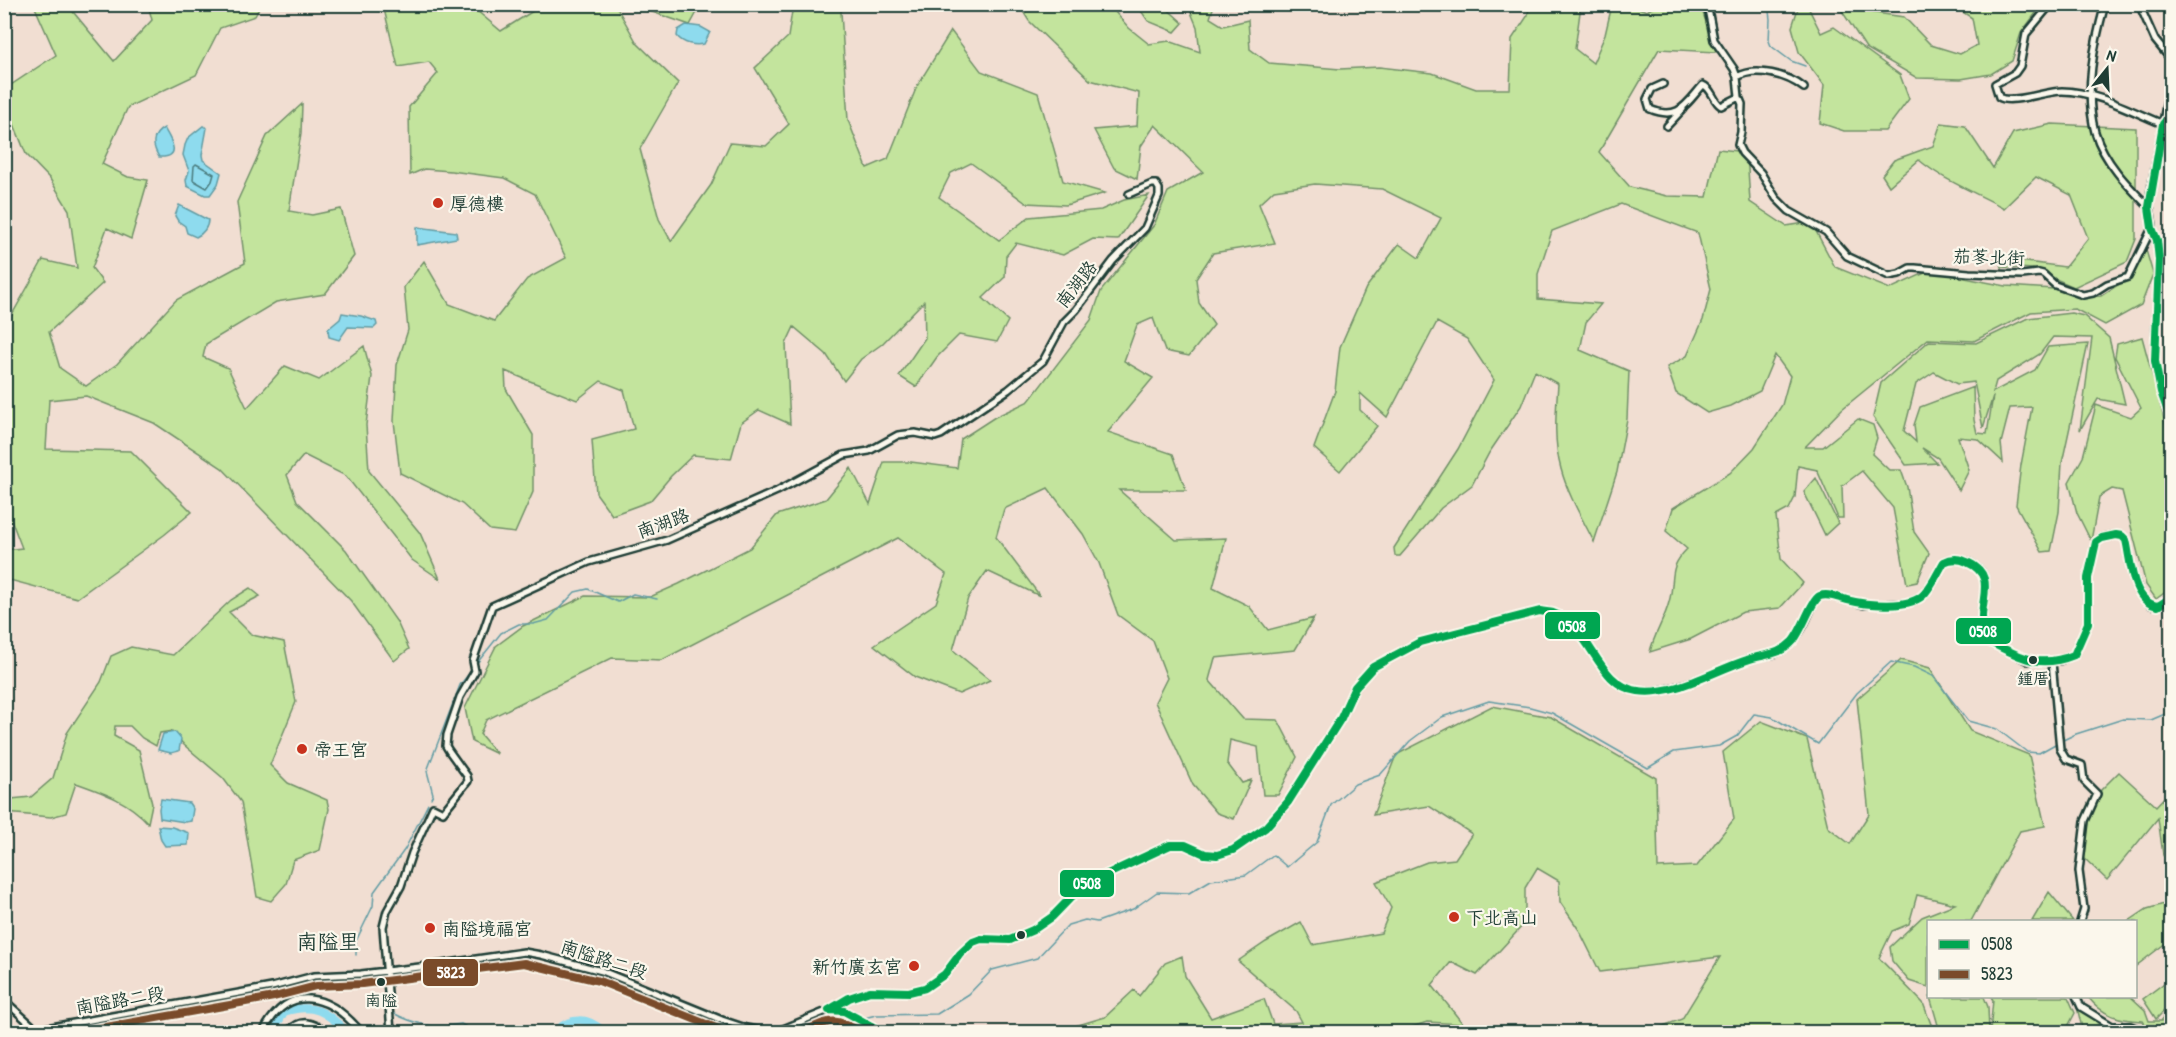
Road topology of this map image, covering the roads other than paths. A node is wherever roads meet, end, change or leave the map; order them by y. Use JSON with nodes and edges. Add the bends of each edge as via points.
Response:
{"nodes":[{"id":1,"x":1707,"y":4,"type":"edge"},
{"id":2,"x":2051,"y":4,"type":"edge"},
{"id":3,"x":2105,"y":4,"type":"edge"},
{"id":4,"x":2139,"y":4,"type":"edge"},
{"id":5,"x":2172,"y":61,"type":"edge"},
{"id":6,"x":1737,"y":77,"type":"junction"},
{"id":7,"x":1662,"y":84,"type":"dead end"},
{"id":8,"x":1804,"y":88,"type":"dead end"},
{"id":9,"x":2172,"y":88,"type":"edge"},
{"id":10,"x":2090,"y":95,"type":"junction"},
{"id":11,"x":1738,"y":97,"type":"junction"},
{"id":12,"x":1684,"y":108,"type":"junction"},
{"id":13,"x":2172,"y":112,"type":"edge"},
{"id":14,"x":2163,"y":124,"type":"junction"},
{"id":15,"x":1667,"y":126,"type":"dead end"},
{"id":16,"x":1129,"y":194,"type":"dead end"},
{"id":17,"x":2149,"y":207,"type":"junction"},
{"id":18,"x":2152,"y":228,"type":"junction"},
{"id":19,"x":2172,"y":424,"type":"edge"},
{"id":20,"x":2172,"y":597,"type":"edge"},
{"id":21,"x":2052,"y":662,"type":"junction"},
{"id":22,"x":2080,"y":920,"type":"edge"},
{"id":23,"x":387,"y":971,"type":"junction"},
{"id":24,"x":2077,"y":998,"type":"edge"},
{"id":25,"x":4,"y":1000,"type":"edge"},
{"id":26,"x":829,"y":1010,"type":"junction"},
{"id":27,"x":36,"y":1029,"type":"junction"},
{"id":28,"x":24,"y":1032,"type":"edge"},
{"id":29,"x":263,"y":1032,"type":"edge"},
{"id":30,"x":288,"y":1032,"type":"edge"},
{"id":31,"x":327,"y":1032,"type":"edge"},
{"id":32,"x":361,"y":1032,"type":"edge"},
{"id":33,"x":391,"y":1032,"type":"edge"},
{"id":34,"x":882,"y":1032,"type":"edge"},
{"id":35,"x":2145,"y":1032,"type":"edge"}],
"edges":[{"from":1,"to":6,"type":"street","name":"茄苳北街","via":[[1714,40]]},
{"from":2,"to":10,"type":"street","via":[[2026,34],[2020,66],[1997,82],[1996,91],[2006,100],[2050,91]]},
{"from":3,"to":10,"type":"street","via":[[2097,34]]},
{"from":4,"to":5,"type":"street","via":[[2155,40]]},
{"from":6,"to":8,"type":"street","via":[[1771,72]]},
{"from":6,"to":11,"type":"street","name":"茄苳北街"},
{"from":7,"to":12,"type":"street","via":[[1648,93],[1647,106],[1662,113]]},
{"from":9,"to":14,"type":"street"},
{"from":10,"to":14,"type":"street"},
{"from":10,"to":17,"type":"street","via":[[2096,133],[2110,162]]},
{"from":11,"to":12,"type":"street","via":[[1721,106],[1703,85]]},
{"from":11,"to":18,"type":"street","name":"茄苳北街","via":[[1742,104],[1738,145],[1776,198],[1789,211],[1826,232],[1847,256],[1889,276],[1910,268],[2039,273],[2055,285],[2089,294],[2128,277]]},
{"from":12,"to":15,"type":"street"},
{"from":13,"to":14,"type":"street"},
{"from":14,"to":17,"type":"street"},
{"from":16,"to":23,"type":"street","name":"南湖路","via":[[1152,184],[1159,189],[1145,228],[1064,322],[1043,361],[941,435],[898,435],[869,451],[844,455],[667,540],[590,562],[492,606],[473,661],[475,671],[460,697],[447,735],[446,746],[468,781],[443,812],[433,807],[387,911],[383,927]]},
{"from":17,"to":18,"type":"street"},
{"from":18,"to":19,"type":"street","via":[[2159,260],[2156,360]]},
{"from":20,"to":21,"type":"street","via":[[2161,606],[2148,604],[2135,580],[2124,538],[2115,534],[2098,538],[2088,578],[2090,617],[2078,651]]},
{"from":21,"to":22,"type":"street","via":[[2060,749],[2066,759],[2082,765],[2084,781],[2097,794],[2085,820],[2079,871],[2084,909]]},
{"from":21,"to":26,"type":"street","name":"南隘路二段","via":[[2021,659],[1986,640],[1981,621],[1984,575],[1978,567],[1957,559],[1944,562],[1925,594],[1917,600],[1864,605],[1820,596],[1797,637],[1776,654],[1750,658],[1700,678],[1650,691],[1634,691],[1619,684],[1582,638],[1552,612],[1420,642],[1373,667],[1361,678],[1341,718],[1288,802],[1250,840],[1217,855],[1185,845],[1170,845],[1082,886],[1047,920],[1018,937],[973,942],[941,978],[926,988],[909,992],[870,991]]},
{"from":23,"to":26,"type":"street","name":"南隘路二段","via":[[524,952],[602,971],[722,1020],[766,1032],[778,1031]]},
{"from":23,"to":27,"type":"street","name":"南隘路二段","via":[[314,976]]},
{"from":23,"to":33,"type":"street","name":"南湖路"},
{"from":24,"to":35,"type":"street","via":[[2081,1007],[2112,1026],[2130,1026]]},
{"from":25,"to":27,"type":"street"},
{"from":26,"to":34,"type":"street","via":[[844,1011]]},
{"from":27,"to":28,"type":"street","name":"南隘路二段"},
{"from":29,"to":32,"type":"street","via":[[280,1007],[303,999],[325,1004]]},
{"from":30,"to":31,"type":"street","via":[[305,1022]]}]}
